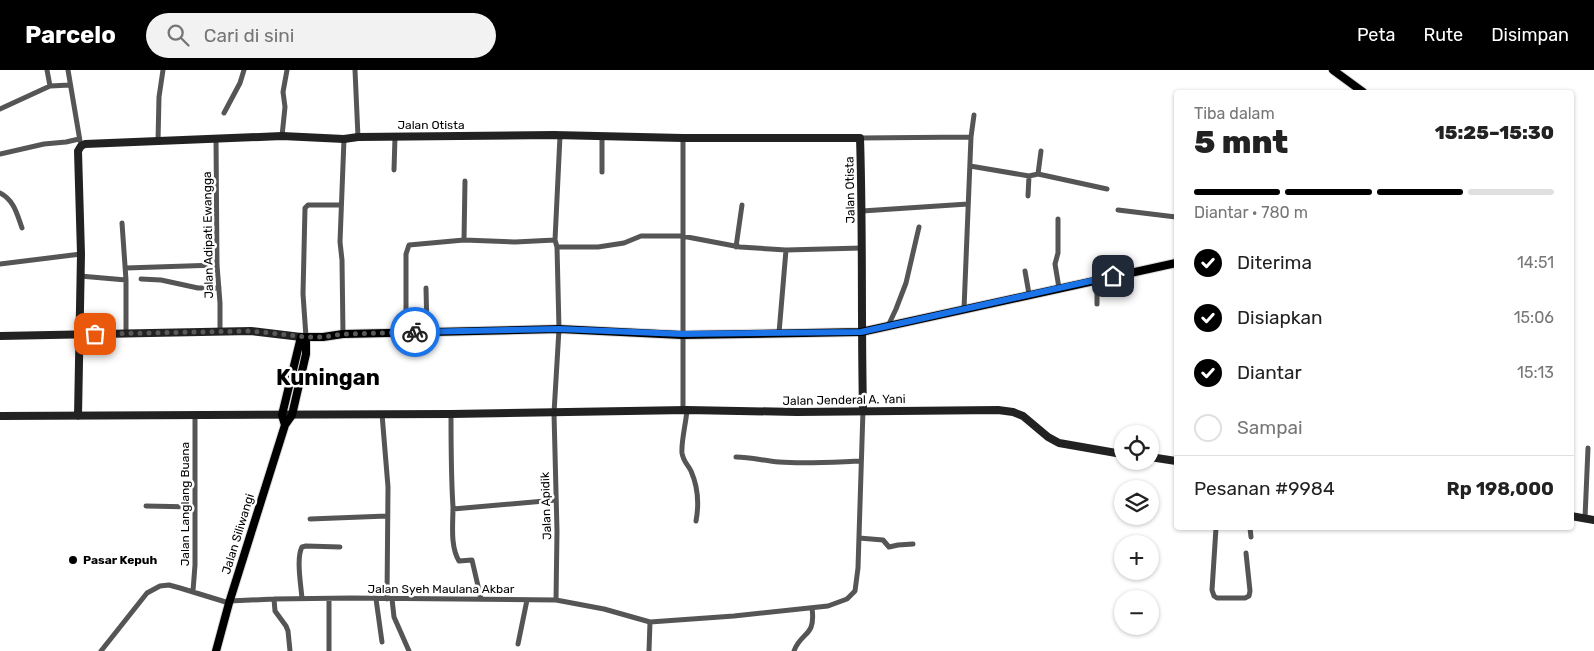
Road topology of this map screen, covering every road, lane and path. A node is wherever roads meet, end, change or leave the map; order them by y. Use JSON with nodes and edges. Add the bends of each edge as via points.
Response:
{"nodes":[{"id":1,"x":47,"y":70,"type":"edge"},
{"id":2,"x":68,"y":70,"type":"edge"},
{"id":3,"x":163,"y":70,"type":"edge"},
{"id":4,"x":244,"y":70,"type":"edge"},
{"id":5,"x":287,"y":70,"type":"edge"},
{"id":6,"x":356,"y":70,"type":"edge"},
{"id":7,"x":1333,"y":70,"type":"edge"},
{"id":8,"x":70,"y":85,"type":"junction"},
{"id":9,"x":50,"y":86,"type":"junction"},
{"id":10,"x":1360,"y":90,"type":"edge"},
{"id":11,"x":0,"y":109,"type":"edge"},
{"id":12,"x":224,"y":114,"type":"dead end"},
{"id":13,"x":974,"y":114,"type":"dead end"},
{"id":14,"x":282,"y":136,"type":"junction"},
{"id":15,"x":560,"y":136,"type":"junction"},
{"id":16,"x":602,"y":136,"type":"junction"},
{"id":17,"x":358,"y":137,"type":"junction"},
{"id":18,"x":395,"y":137,"type":"junction"},
{"id":19,"x":971,"y":137,"type":"junction"},
{"id":20,"x":216,"y":138,"type":"junction"},
{"id":21,"x":344,"y":138,"type":"junction"},
{"id":22,"x":683,"y":138,"type":"junction"},
{"id":23,"x":860,"y":138,"type":"junction"},
{"id":24,"x":158,"y":141,"type":"junction"},
{"id":25,"x":80,"y":142,"type":"junction"},
{"id":26,"x":1041,"y":151,"type":"dead end"},
{"id":27,"x":0,"y":154,"type":"edge"},
{"id":28,"x":970,"y":166,"type":"junction"},
{"id":29,"x":394,"y":170,"type":"dead end"},
{"id":30,"x":602,"y":172,"type":"dead end"},
{"id":31,"x":1038,"y":174,"type":"junction"},
{"id":32,"x":1029,"y":176,"type":"junction"},
{"id":33,"x":465,"y":181,"type":"dead end"},
{"id":34,"x":1107,"y":189,"type":"dead end"},
{"id":35,"x":0,"y":193,"type":"edge"},
{"id":36,"x":1028,"y":196,"type":"dead end"},
{"id":37,"x":968,"y":204,"type":"junction"},
{"id":38,"x":340,"y":205,"type":"junction"},
{"id":39,"x":742,"y":205,"type":"dead end"},
{"id":40,"x":1118,"y":210,"type":"dead end"},
{"id":41,"x":862,"y":211,"type":"junction"},
{"id":42,"x":1174,"y":217,"type":"edge"},
{"id":43,"x":1058,"y":219,"type":"dead end"},
{"id":44,"x":122,"y":222,"type":"dead end"},
{"id":45,"x":919,"y":227,"type":"dead end"},
{"id":46,"x":22,"y":228,"type":"dead end"},
{"id":47,"x":682,"y":236,"type":"junction"},
{"id":48,"x":464,"y":240,"type":"junction"},
{"id":49,"x":555,"y":240,"type":"junction"},
{"id":50,"x":557,"y":247,"type":"junction"},
{"id":51,"x":736,"y":247,"type":"junction"},
{"id":52,"x":862,"y":248,"type":"junction"},
{"id":53,"x":786,"y":250,"type":"junction"},
{"id":54,"x":81,"y":254,"type":"junction"},
{"id":55,"x":1174,"y":262,"type":"edge"},
{"id":56,"x":0,"y":264,"type":"edge"},
{"id":57,"x":217,"y":265,"type":"junction"},
{"id":58,"x":126,"y":268,"type":"junction"},
{"id":59,"x":1025,"y":271,"type":"dead end"},
{"id":60,"x":80,"y":276,"type":"junction"},
{"id":61,"x":140,"y":279,"type":"dead end"},
{"id":62,"x":126,"y":280,"type":"junction"},
{"id":63,"x":1097,"y":280,"type":"junction"},
{"id":64,"x":218,"y":288,"type":"junction"},
{"id":65,"x":426,"y":288,"type":"dead end"},
{"id":66,"x":1059,"y":288,"type":"junction"},
{"id":67,"x":1029,"y":294,"type":"junction"},
{"id":68,"x":1097,"y":304,"type":"dead end"},
{"id":69,"x":964,"y":309,"type":"junction"},
{"id":70,"x":888,"y":326,"type":"junction"},
{"id":71,"x":559,"y":329,"type":"junction"},
{"id":72,"x":220,"y":331,"type":"junction"},
{"id":73,"x":406,"y":332,"type":"junction"},
{"id":74,"x":427,"y":332,"type":"junction"},
{"id":75,"x":861,"y":332,"type":"junction"},
{"id":76,"x":126,"y":333,"type":"junction"},
{"id":77,"x":80,"y":334,"type":"junction"},
{"id":78,"x":343,"y":334,"type":"junction"},
{"id":79,"x":682,"y":334,"type":"junction"},
{"id":80,"x":779,"y":334,"type":"junction"},
{"id":81,"x":0,"y":336,"type":"edge"},
{"id":82,"x":304,"y":337,"type":"junction"},
{"id":83,"x":685,"y":410,"type":"junction"},
{"id":84,"x":863,"y":410,"type":"junction"},
{"id":85,"x":554,"y":412,"type":"junction"},
{"id":86,"x":382,"y":414,"type":"junction"},
{"id":87,"x":451,"y":414,"type":"junction"},
{"id":88,"x":282,"y":415,"type":"junction"},
{"id":89,"x":292,"y":415,"type":"junction"},
{"id":90,"x":0,"y":416,"type":"edge"},
{"id":91,"x":78,"y":416,"type":"junction"},
{"id":92,"x":195,"y":416,"type":"junction"},
{"id":93,"x":285,"y":425,"type":"junction"},
{"id":94,"x":1588,"y":448,"type":"dead end"},
{"id":95,"x":1114,"y":453,"type":"edge"},
{"id":96,"x":736,"y":457,"type":"dead end"},
{"id":97,"x":1159,"y":458,"type":"edge"},
{"id":98,"x":861,"y":461,"type":"junction"},
{"id":99,"x":1174,"y":461,"type":"edge"},
{"id":100,"x":556,"y":500,"type":"junction"},
{"id":101,"x":146,"y":506,"type":"dead end"},
{"id":102,"x":195,"y":507,"type":"junction"},
{"id":103,"x":453,"y":509,"type":"junction"},
{"id":104,"x":387,"y":516,"type":"junction"},
{"id":105,"x":1574,"y":516,"type":"edge"},
{"id":106,"x":1585,"y":518,"type":"junction"},
{"id":107,"x":310,"y":519,"type":"dead end"},
{"id":108,"x":1594,"y":520,"type":"edge"},
{"id":109,"x":696,"y":521,"type":"dead end"},
{"id":110,"x":1216,"y":530,"type":"edge"},
{"id":111,"x":1250,"y":530,"type":"edge"},
{"id":112,"x":1251,"y":536,"type":"dead end"},
{"id":113,"x":859,"y":538,"type":"junction"},
{"id":114,"x":913,"y":544,"type":"dead end"},
{"id":115,"x":340,"y":547,"type":"dead end"},
{"id":116,"x":1246,"y":553,"type":"dead end"},
{"id":117,"x":192,"y":591,"type":"junction"},
{"id":118,"x":274,"y":599,"type":"junction"},
{"id":119,"x":302,"y":599,"type":"junction"},
{"id":120,"x":329,"y":599,"type":"junction"},
{"id":121,"x":376,"y":599,"type":"junction"},
{"id":122,"x":390,"y":599,"type":"junction"},
{"id":123,"x":481,"y":600,"type":"junction"},
{"id":124,"x":527,"y":600,"type":"junction"},
{"id":125,"x":556,"y":600,"type":"junction"},
{"id":126,"x":229,"y":602,"type":"junction"},
{"id":127,"x":812,"y":608,"type":"junction"},
{"id":128,"x":650,"y":622,"type":"junction"},
{"id":129,"x":382,"y":642,"type":"dead end"},
{"id":130,"x":518,"y":644,"type":"dead end"},
{"id":131,"x":409,"y":650,"type":"edge"},
{"id":132,"x":102,"y":651,"type":"edge"},
{"id":133,"x":216,"y":651,"type":"edge"},
{"id":134,"x":290,"y":651,"type":"edge"},
{"id":135,"x":329,"y":651,"type":"edge"},
{"id":136,"x":416,"y":651,"type":"edge"},
{"id":137,"x":649,"y":651,"type":"edge"},
{"id":138,"x":794,"y":651,"type":"edge"}],
"edges":[{"from":1,"to":9,"type":"street"},
{"from":2,"to":8,"type":"street"},
{"from":3,"to":24,"type":"street","via":[[158,97]]},
{"from":4,"to":12,"type":"street"},
{"from":5,"to":14,"type":"street"},
{"from":6,"to":17,"type":"street"},
{"from":7,"to":10,"type":"main road"},
{"from":8,"to":9,"type":"street"},
{"from":8,"to":25,"type":"street"},
{"from":9,"to":11,"type":"street"},
{"from":13,"to":19,"type":"street"},
{"from":14,"to":20,"type":"street","name":"Jalan Otista"},
{"from":14,"to":21,"type":"street","name":"Jalan Otista"},
{"from":15,"to":16,"type":"street","name":"Jalan Otista"},
{"from":15,"to":18,"type":"street","name":"Jalan Otista"},
{"from":15,"to":49,"type":"street","name":"Jalan Apidik"},
{"from":16,"to":22,"type":"street","name":"Jalan Otista"},
{"from":16,"to":30,"type":"street"},
{"from":17,"to":18,"type":"street","name":"Jalan Otista"},
{"from":17,"to":21,"type":"street","name":"Jalan Otista"},
{"from":18,"to":29,"type":"street"},
{"from":19,"to":23,"type":"street"},
{"from":19,"to":28,"type":"street"},
{"from":20,"to":24,"type":"street","name":"Jalan Otista"},
{"from":20,"to":57,"type":"street","name":"Jalan Adipati Ewangga"},
{"from":21,"to":38,"type":"street"},
{"from":22,"to":23,"type":"street","name":"Jalan Otista"},
{"from":22,"to":47,"type":"street"},
{"from":23,"to":41,"type":"street","name":"Jalan Otista"},
{"from":24,"to":25,"type":"street","name":"Jalan Otista"},
{"from":25,"to":27,"type":"street","via":[[44,144]]},
{"from":25,"to":54,"type":"street"},
{"from":26,"to":31,"type":"street"},
{"from":28,"to":32,"type":"street"},
{"from":28,"to":37,"type":"street"},
{"from":31,"to":32,"type":"street"},
{"from":31,"to":34,"type":"street"},
{"from":32,"to":36,"type":"street"},
{"from":33,"to":48,"type":"street"},
{"from":35,"to":46,"type":"street","via":[[13,203]]},
{"from":37,"to":41,"type":"street"},
{"from":37,"to":69,"type":"street"},
{"from":38,"to":78,"type":"street"},
{"from":38,"to":82,"type":"street","via":[[308,205],[305,208]]},
{"from":39,"to":51,"type":"street"},
{"from":40,"to":42,"type":"street"},
{"from":41,"to":52,"type":"street","name":"Jalan Otista"},
{"from":43,"to":66,"type":"street","via":[[1055,264]]},
{"from":44,"to":58,"type":"street"},
{"from":45,"to":70,"type":"street","via":[[906,283]]},
{"from":47,"to":50,"type":"street","via":[[641,236],[624,244],[598,248]]},
{"from":47,"to":51,"type":"street"},
{"from":47,"to":79,"type":"street"},
{"from":48,"to":49,"type":"street"},
{"from":48,"to":73,"type":"street","via":[[416,244],[407,248]]},
{"from":49,"to":50,"type":"street","name":"Jalan Apidik"},
{"from":50,"to":71,"type":"street","name":"Jalan Apidik"},
{"from":51,"to":53,"type":"street"},
{"from":52,"to":53,"type":"street"},
{"from":52,"to":75,"type":"street","name":"Jalan Otista"},
{"from":53,"to":80,"type":"street"},
{"from":54,"to":56,"type":"street"},
{"from":54,"to":60,"type":"street"},
{"from":55,"to":63,"type":"main road"},
{"from":57,"to":58,"type":"street"},
{"from":57,"to":64,"type":"street","name":"Jalan Adipati Ewangga"},
{"from":58,"to":62,"type":"street"},
{"from":59,"to":67,"type":"street"},
{"from":60,"to":62,"type":"street"},
{"from":60,"to":77,"type":"street"},
{"from":61,"to":64,"type":"street"},
{"from":62,"to":76,"type":"street"},
{"from":63,"to":66,"type":"main road"},
{"from":63,"to":68,"type":"street"},
{"from":64,"to":72,"type":"street","name":"Jalan Adipati Ewangga"},
{"from":65,"to":74,"type":"street"},
{"from":66,"to":67,"type":"main road"},
{"from":67,"to":69,"type":"main road"},
{"from":69,"to":70,"type":"main road"},
{"from":70,"to":75,"type":"main road"},
{"from":71,"to":74,"type":"main road"},
{"from":71,"to":79,"type":"main road"},
{"from":71,"to":85,"type":"street","name":"Jalan Apidik"},
{"from":72,"to":76,"type":"street"},
{"from":72,"to":82,"type":"street"},
{"from":73,"to":74,"type":"main road"},
{"from":73,"to":78,"type":"main road"},
{"from":75,"to":80,"type":"main road"},
{"from":75,"to":84,"type":"street","name":"Jalan Otista"},
{"from":76,"to":77,"type":"street"},
{"from":77,"to":81,"type":"street"},
{"from":77,"to":91,"type":"street"},
{"from":78,"to":82,"type":"main road"},
{"from":79,"to":80,"type":"main road"},
{"from":79,"to":83,"type":"street"},
{"from":82,"to":88,"type":"main road"},
{"from":82,"to":89,"type":"main road","name":"Jalan Siliwangi","via":[[306,354]]},
{"from":83,"to":84,"type":"street","name":"Jalan Jenderal A. Yani"},
{"from":83,"to":85,"type":"street","name":"Jalan Jenderal A. Yani"},
{"from":83,"to":109,"type":"street","via":[[682,453],[696,486]]},
{"from":84,"to":95,"type":"street","name":"Jalan Jenderal A. Yani","via":[[1014,412],[1059,443]]},
{"from":84,"to":98,"type":"street","name":"Jalan Syeh Maulana Akbar"},
{"from":85,"to":87,"type":"street","name":"Jalan Jenderal A. Yani"},
{"from":85,"to":100,"type":"street","name":"Jalan Apidik"},
{"from":86,"to":87,"type":"street","name":"Jalan Jenderal A. Yani"},
{"from":86,"to":89,"type":"street","name":"Jalan Jenderal A. Yani"},
{"from":86,"to":104,"type":"street"},
{"from":87,"to":103,"type":"street"},
{"from":88,"to":89,"type":"street","name":"Jalan Jenderal A. Yani"},
{"from":88,"to":92,"type":"street","name":"Jalan Jenderal A. Yani"},
{"from":88,"to":93,"type":"main road"},
{"from":89,"to":93,"type":"main road","name":"Jalan Siliwangi"},
{"from":90,"to":91,"type":"street","name":"Jalan Jenderal A. Yani"},
{"from":91,"to":92,"type":"street","name":"Jalan Jenderal A. Yani"},
{"from":92,"to":102,"type":"street","name":"Jalan Langlang Buana"},
{"from":93,"to":126,"type":"main road","name":"Jalan Siliwangi"},
{"from":94,"to":106,"type":"street"},
{"from":96,"to":98,"type":"street","via":[[815,463]]},
{"from":97,"to":99,"type":"street"},
{"from":98,"to":113,"type":"street","name":"Jalan Syeh Maulana Akbar"},
{"from":100,"to":103,"type":"street"},
{"from":100,"to":125,"type":"street","name":"Jalan Apidik"},
{"from":101,"to":102,"type":"street"},
{"from":102,"to":117,"type":"street","name":"Jalan Langlang Buana"},
{"from":103,"to":123,"type":"street","via":[[456,554],[459,561],[472,560]]},
{"from":104,"to":107,"type":"street"},
{"from":104,"to":122,"type":"street"},
{"from":105,"to":106,"type":"street"},
{"from":106,"to":108,"type":"street"},
{"from":110,"to":116,"type":"street","via":[[1214,596],[1249,596]]},
{"from":111,"to":112,"type":"street"},
{"from":113,"to":114,"type":"street","via":[[883,540],[889,547]]},
{"from":113,"to":127,"type":"street","name":"Jalan Syeh Maulana Akbar","via":[[855,591],[846,599]]},
{"from":115,"to":119,"type":"street","via":[[302,546]]},
{"from":117,"to":126,"type":"street"},
{"from":117,"to":132,"type":"street","via":[[169,585],[148,592]]},
{"from":118,"to":119,"type":"street","name":"Jalan Syeh Maulana Akbar"},
{"from":118,"to":126,"type":"street","name":"Jalan Syeh Maulana Akbar"},
{"from":118,"to":134,"type":"street","via":[[275,612],[288,631]]},
{"from":119,"to":120,"type":"street","name":"Jalan Syeh Maulana Akbar"},
{"from":120,"to":121,"type":"street","name":"Jalan Syeh Maulana Akbar"},
{"from":120,"to":135,"type":"street"},
{"from":121,"to":122,"type":"street","name":"Jalan Syeh Maulana Akbar"},
{"from":121,"to":129,"type":"street"},
{"from":122,"to":123,"type":"street","name":"Jalan Syeh Maulana Akbar"},
{"from":122,"to":131,"type":"street","via":[[394,617]]},
{"from":123,"to":124,"type":"street","name":"Jalan Syeh Maulana Akbar"},
{"from":124,"to":125,"type":"street","name":"Jalan Syeh Maulana Akbar"},
{"from":124,"to":130,"type":"street"},
{"from":125,"to":128,"type":"street","name":"Jalan Syeh Maulana Akbar"},
{"from":126,"to":133,"type":"main road","name":"Jalan Siliwangi"},
{"from":127,"to":128,"type":"street","name":"Jalan Syeh Maulana Akbar"},
{"from":127,"to":138,"type":"street","via":[[809,632]]},
{"from":128,"to":137,"type":"street"},
{"from":131,"to":136,"type":"street"}]}
